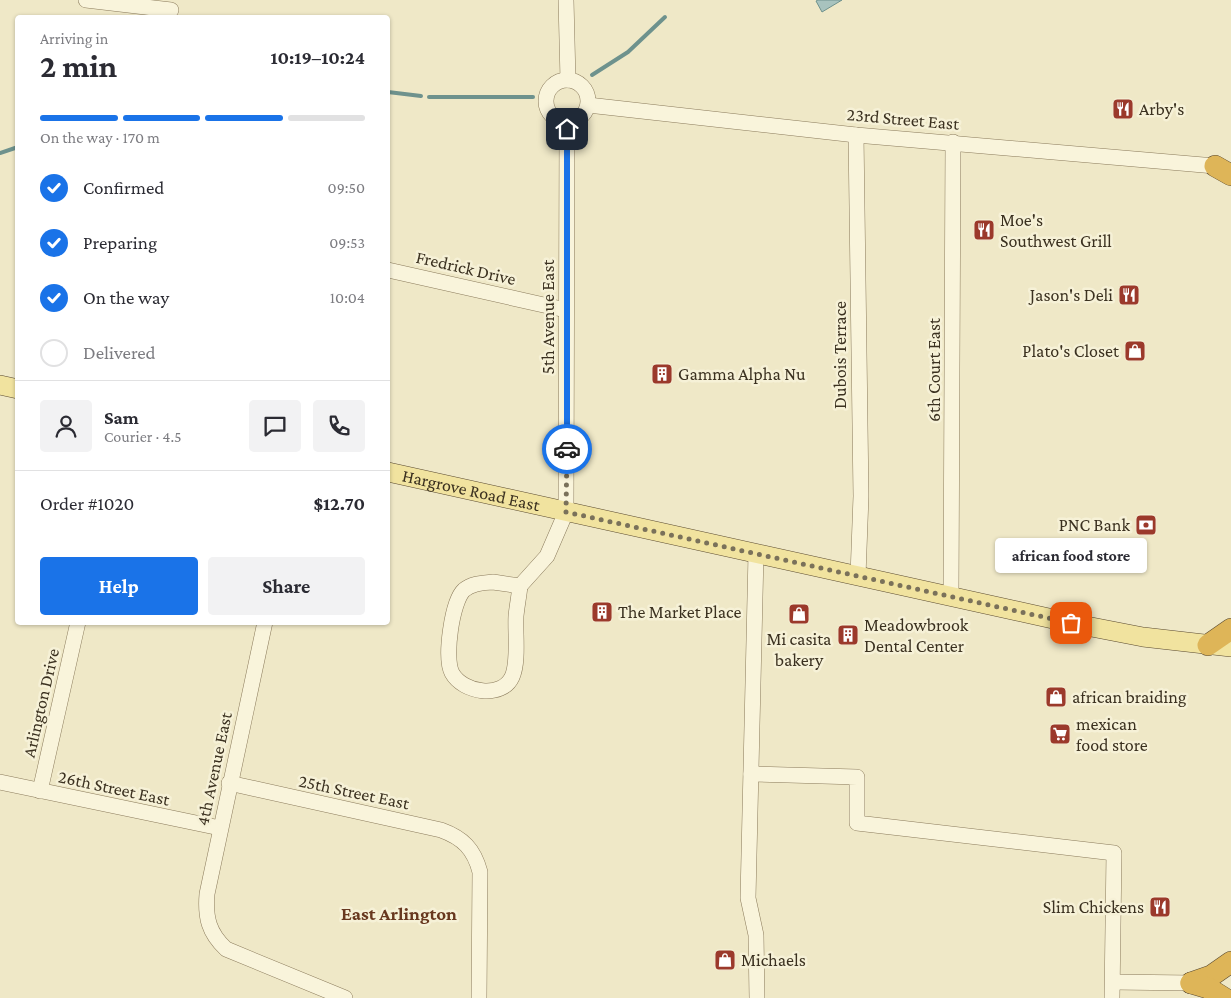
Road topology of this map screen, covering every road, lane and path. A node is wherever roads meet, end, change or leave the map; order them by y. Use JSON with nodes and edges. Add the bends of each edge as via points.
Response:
{"nodes":[{"id":1,"x":86,"y":0,"type":"edge"},
{"id":2,"x":566,"y":0,"type":"edge"},
{"id":3,"x":171,"y":10,"type":"dead end"},
{"id":4,"x":568,"y":80,"type":"junction"},
{"id":5,"x":588,"y":105,"type":"junction"},
{"id":6,"x":567,"y":122,"type":"junction"},
{"id":7,"x":856,"y":135,"type":"junction"},
{"id":8,"x":952,"y":142,"type":"junction"},
{"id":9,"x":1227,"y":166,"type":"edge"},
{"id":10,"x":390,"y":270,"type":"edge"},
{"id":11,"x":566,"y":310,"type":"junction"},
{"id":12,"x":0,"y":385,"type":"edge"},
{"id":13,"x":15,"y":388,"type":"edge"},
{"id":14,"x":390,"y":472,"type":"edge"},
{"id":15,"x":566,"y":512,"type":"junction"},
{"id":16,"x":756,"y":554,"type":"junction"},
{"id":17,"x":858,"y":576,"type":"junction"},
{"id":18,"x":520,"y":586,"type":"junction"},
{"id":19,"x":951,"y":597,"type":"junction"},
{"id":20,"x":77,"y":625,"type":"edge"},
{"id":21,"x":264,"y":625,"type":"edge"},
{"id":22,"x":1231,"y":628,"type":"edge"},
{"id":23,"x":1208,"y":645,"type":"junction"},
{"id":24,"x":1231,"y":647,"type":"edge"},
{"id":25,"x":751,"y":774,"type":"junction"},
{"id":26,"x":0,"y":782,"type":"edge"},
{"id":27,"x":229,"y":783,"type":"junction"},
{"id":28,"x":40,"y":791,"type":"junction"},
{"id":29,"x":220,"y":828,"type":"junction"},
{"id":30,"x":1231,"y":962,"type":"edge"},
{"id":31,"x":1113,"y":982,"type":"junction"},
{"id":32,"x":1231,"y":982,"type":"edge"},
{"id":33,"x":1192,"y":983,"type":"junction"},
{"id":34,"x":345,"y":998,"type":"edge"},
{"id":35,"x":479,"y":998,"type":"edge"},
{"id":36,"x":757,"y":998,"type":"edge"},
{"id":37,"x":1112,"y":998,"type":"edge"},
{"id":38,"x":1224,"y":998,"type":"edge"}],
"edges":[{"from":1,"to":3,"type":"street"},
{"from":2,"to":4,"type":"street"},
{"from":4,"to":5,"type":"street","via":[[581,85],[586,91]]},
{"from":4,"to":6,"type":"street","via":[[555,83],[546,102],[553,116]]},
{"from":5,"to":6,"type":"street","via":[[580,117]]},
{"from":5,"to":7,"type":"street","name":"23rd Street East"},
{"from":6,"to":11,"type":"street","name":"5th Avenue East"},
{"from":7,"to":8,"type":"street","name":"23rd Street East"},
{"from":7,"to":17,"type":"street","name":"Dubois Terrace","via":[[861,496]]},
{"from":8,"to":9,"type":"street","name":"23rd Street East"},
{"from":8,"to":19,"type":"street","name":"6th Court East"},
{"from":10,"to":11,"type":"street","name":"Fredrick Drive"},
{"from":11,"to":15,"type":"street","name":"5th Avenue East"},
{"from":12,"to":13,"type":"main road"},
{"from":14,"to":15,"type":"main road","name":"Hargrove Road East"},
{"from":15,"to":16,"type":"main road","name":"Hargrove Road East"},
{"from":15,"to":18,"type":"street","via":[[547,556]]},
{"from":16,"to":17,"type":"main road","name":"Hargrove Road East"},
{"from":16,"to":25,"type":"street"},
{"from":17,"to":19,"type":"main road","name":"Hargrove Road East"},
{"from":18,"to":18,"type":"street","via":[[479,583],[465,588],[456,600],[449,659],[452,673],[462,683],[491,692],[504,688],[513,676]]},
{"from":19,"to":23,"type":"main road","name":"Hargrove Road East","via":[[1143,637]]},
{"from":20,"to":28,"type":"street","name":"Arlington Drive"},
{"from":21,"to":27,"type":"street","name":"4th Avenue East"},
{"from":22,"to":23,"type":"highway"},
{"from":23,"to":24,"type":"main road","name":"Hargrove Road East"},
{"from":25,"to":31,"type":"street","via":[[857,777],[857,823],[1114,853]]},
{"from":25,"to":36,"type":"street","via":[[748,898],[756,935]]},
{"from":26,"to":28,"type":"street","name":"26th Street East"},
{"from":27,"to":29,"type":"street","name":"4th Avenue East"},
{"from":27,"to":35,"type":"street","name":"25th Street East","via":[[441,830],[468,844],[480,872]]},
{"from":28,"to":29,"type":"street","name":"26th Street East"},
{"from":29,"to":34,"type":"street","name":"4th Avenue East","via":[[207,894],[208,924],[215,938],[226,949]]},
{"from":30,"to":33,"type":"highway","via":[[1211,976]]},
{"from":31,"to":33,"type":"street"},
{"from":31,"to":37,"type":"street"},
{"from":32,"to":33,"type":"highway"},
{"from":33,"to":38,"type":"highway"}]}
